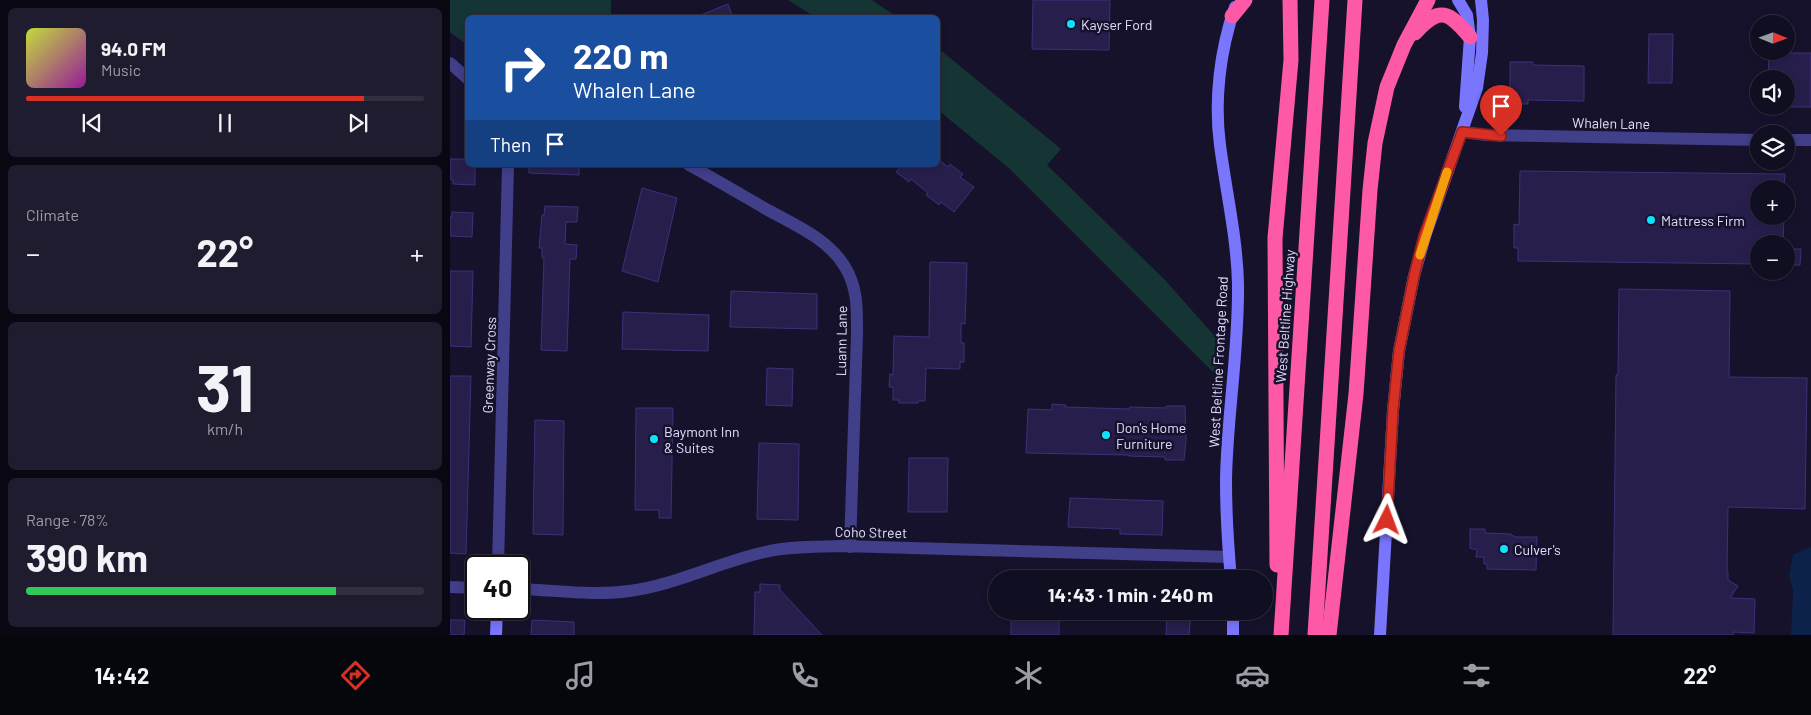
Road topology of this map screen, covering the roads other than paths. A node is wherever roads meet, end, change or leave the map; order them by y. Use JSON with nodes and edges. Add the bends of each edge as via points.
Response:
{"nodes":[{"id":1,"x":1238,"y":0,"type":"edge"},
{"id":2,"x":1245,"y":0,"type":"edge"},
{"id":3,"x":1322,"y":0,"type":"edge"},
{"id":4,"x":1355,"y":0,"type":"edge"},
{"id":5,"x":1428,"y":0,"type":"edge"},
{"id":6,"x":1458,"y":0,"type":"edge"},
{"id":7,"x":1481,"y":0,"type":"edge"},
{"id":8,"x":1289,"y":2,"type":"edge"},
{"id":9,"x":1232,"y":16,"type":"junction"},
{"id":10,"x":1470,"y":37,"type":"junction"},
{"id":11,"x":1404,"y":45,"type":"junction"},
{"id":12,"x":450,"y":63,"type":"edge"},
{"id":13,"x":465,"y":76,"type":"edge"},
{"id":14,"x":1462,"y":132,"type":"junction"},
{"id":15,"x":1750,"y":140,"type":"edge"},
{"id":16,"x":1795,"y":140,"type":"edge"},
{"id":17,"x":1811,"y":140,"type":"edge"},
{"id":18,"x":508,"y":167,"type":"edge"},
{"id":19,"x":693,"y":167,"type":"edge"},
{"id":20,"x":850,"y":546,"type":"junction"},
{"id":21,"x":498,"y":555,"type":"edge"},
{"id":22,"x":1229,"y":557,"type":"junction"},
{"id":23,"x":1230,"y":570,"type":"edge"},
{"id":24,"x":450,"y":587,"type":"edge"},
{"id":25,"x":465,"y":588,"type":"edge"},
{"id":26,"x":530,"y":590,"type":"edge"},
{"id":27,"x":497,"y":620,"type":"edge"},
{"id":28,"x":1233,"y":620,"type":"edge"},
{"id":29,"x":496,"y":635,"type":"edge"},
{"id":30,"x":1233,"y":635,"type":"edge"},
{"id":31,"x":1277,"y":635,"type":"edge"},
{"id":32,"x":1281,"y":635,"type":"edge"},
{"id":33,"x":1315,"y":635,"type":"edge"},
{"id":34,"x":1329,"y":635,"type":"edge"},
{"id":35,"x":1380,"y":635,"type":"edge"}],
"edges":[{"from":1,"to":9,"type":"street","name":"West Beltline Frontage Road"},
{"from":2,"to":9,"type":"highway"},
{"from":3,"to":32,"type":"highway","name":"West Beltline Highway"},
{"from":4,"to":33,"type":"highway"},
{"from":5,"to":11,"type":"highway"},
{"from":6,"to":10,"type":"street","via":[[1467,15]]},
{"from":7,"to":14,"type":"street","via":[[1483,20],[1478,88]]},
{"from":8,"to":31,"type":"highway","via":[[1292,60],[1275,238]]},
{"from":9,"to":22,"type":"street","name":"West Beltline Frontage Road","via":[[1222,58],[1218,108],[1238,282],[1226,481]]},
{"from":10,"to":11,"type":"highway","via":[[1455,19],[1435,15]]},
{"from":10,"to":14,"type":"street"},
{"from":11,"to":34,"type":"highway","via":[[1387,87],[1375,143],[1356,394]]},
{"from":12,"to":13,"type":"street"},
{"from":14,"to":15,"type":"street","name":"Whalen Lane"},
{"from":14,"to":35,"type":"street","via":[[1424,236],[1399,351]]},
{"from":16,"to":17,"type":"street"},
{"from":18,"to":21,"type":"street","name":"Greenway Cross"},
{"from":19,"to":20,"type":"street","name":"Luann Lane","via":[[803,230],[826,245],[846,266],[857,301]]},
{"from":20,"to":22,"type":"street","name":"Coho Street"},
{"from":20,"to":26,"type":"street","name":"Coho Street","via":[[766,551],[660,585],[628,591]]},
{"from":22,"to":23,"type":"street","name":"West Beltline Frontage Road"},
{"from":24,"to":25,"type":"street"},
{"from":27,"to":29,"type":"street"},
{"from":28,"to":30,"type":"street"}]}
